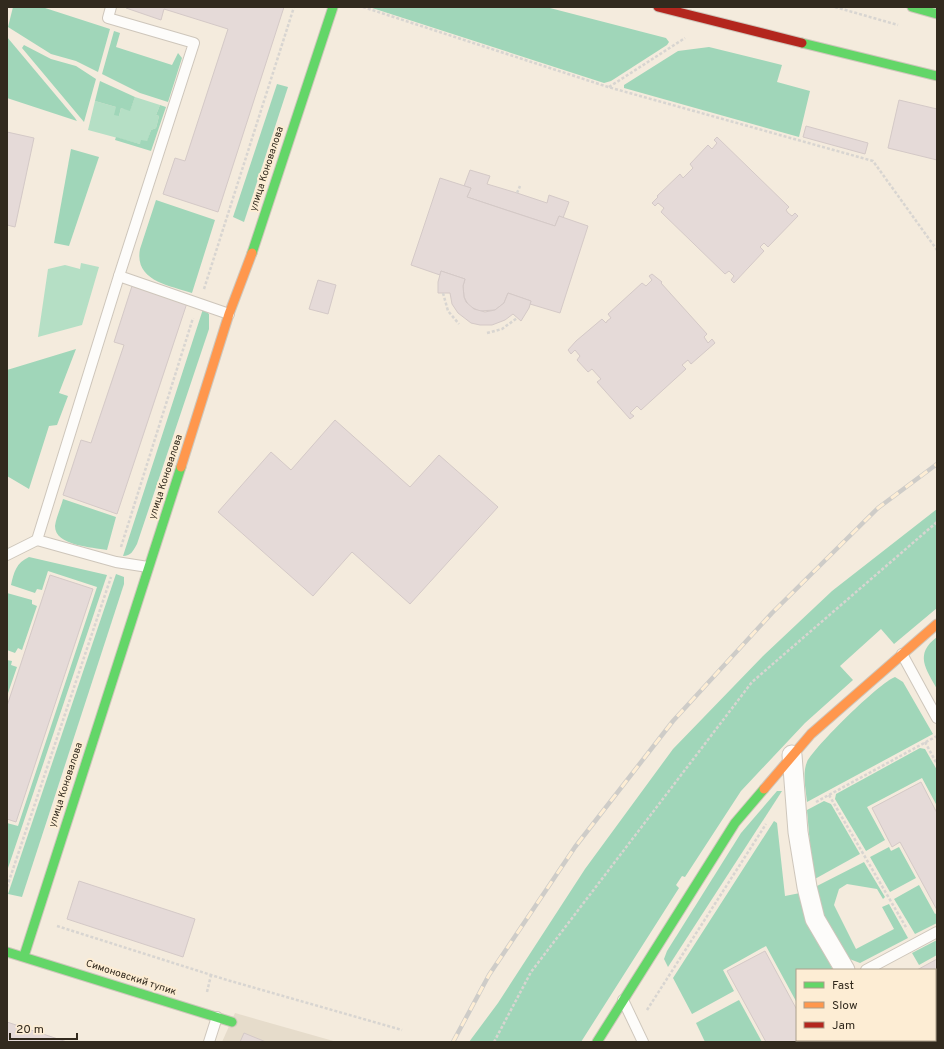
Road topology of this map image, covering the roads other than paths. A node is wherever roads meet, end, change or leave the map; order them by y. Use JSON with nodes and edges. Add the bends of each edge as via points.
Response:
{"nodes":[{"id":1,"x":111,"y":7,"type":"edge"},
{"id":2,"x":333,"y":7,"type":"edge"},
{"id":3,"x":658,"y":7,"type":"edge"},
{"id":4,"x":912,"y":7,"type":"edge"},
{"id":5,"x":937,"y":14,"type":"edge"},
{"id":6,"x":937,"y":76,"type":"edge"},
{"id":7,"x":119,"y":276,"type":"junction"},
{"id":8,"x":229,"y":314,"type":"junction"},
{"id":9,"x":37,"y":540,"type":"junction"},
{"id":10,"x":7,"y":555,"type":"edge"},
{"id":11,"x":148,"y":567,"type":"junction"},
{"id":12,"x":937,"y":624,"type":"edge"},
{"id":13,"x":902,"y":654,"type":"junction"},
{"id":14,"x":937,"y":718,"type":"edge"},
{"id":15,"x":792,"y":755,"type":"junction"},
{"id":16,"x":937,"y":932,"type":"edge"},
{"id":17,"x":7,"y":952,"type":"edge"},
{"id":18,"x":24,"y":956,"type":"junction"},
{"id":19,"x":844,"y":969,"type":"edge"},
{"id":20,"x":868,"y":969,"type":"edge"},
{"id":21,"x":623,"y":1000,"type":"junction"},
{"id":22,"x":217,"y":1017,"type":"junction"},
{"id":23,"x":232,"y":1022,"type":"dead end"},
{"id":24,"x":209,"y":1042,"type":"edge"},
{"id":25,"x":597,"y":1042,"type":"edge"},
{"id":26,"x":643,"y":1042,"type":"edge"}],
"edges":[{"from":1,"to":7,"type":"lane","via":[[108,18],[194,43]]},
{"from":2,"to":8,"type":"street","name":"улица Коновалова","via":[[239,291]]},
{"from":3,"to":6,"type":"street"},
{"from":4,"to":5,"type":"street"},
{"from":7,"to":8,"type":"lane"},
{"from":7,"to":9,"type":"lane"},
{"from":8,"to":11,"type":"street","name":"улица Коновалова"},
{"from":9,"to":10,"type":"lane"},
{"from":9,"to":11,"type":"lane","via":[[116,562]]},
{"from":11,"to":18,"type":"street","name":"улица Коновалова"},
{"from":12,"to":13,"type":"street"},
{"from":13,"to":14,"type":"lane"},
{"from":13,"to":15,"type":"street","via":[[811,734]]},
{"from":15,"to":19,"type":"street","via":[[798,832],[807,887],[815,919]]},
{"from":15,"to":21,"type":"street","via":[[735,823]]},
{"from":16,"to":20,"type":"lane"},
{"from":17,"to":18,"type":"street","name":"Симоновский тупик"},
{"from":18,"to":22,"type":"street","name":"Симоновский тупик"},
{"from":21,"to":25,"type":"street"},
{"from":21,"to":26,"type":"lane"},
{"from":22,"to":23,"type":"street","name":"Симоновский тупик"},
{"from":22,"to":24,"type":"lane"}]}
